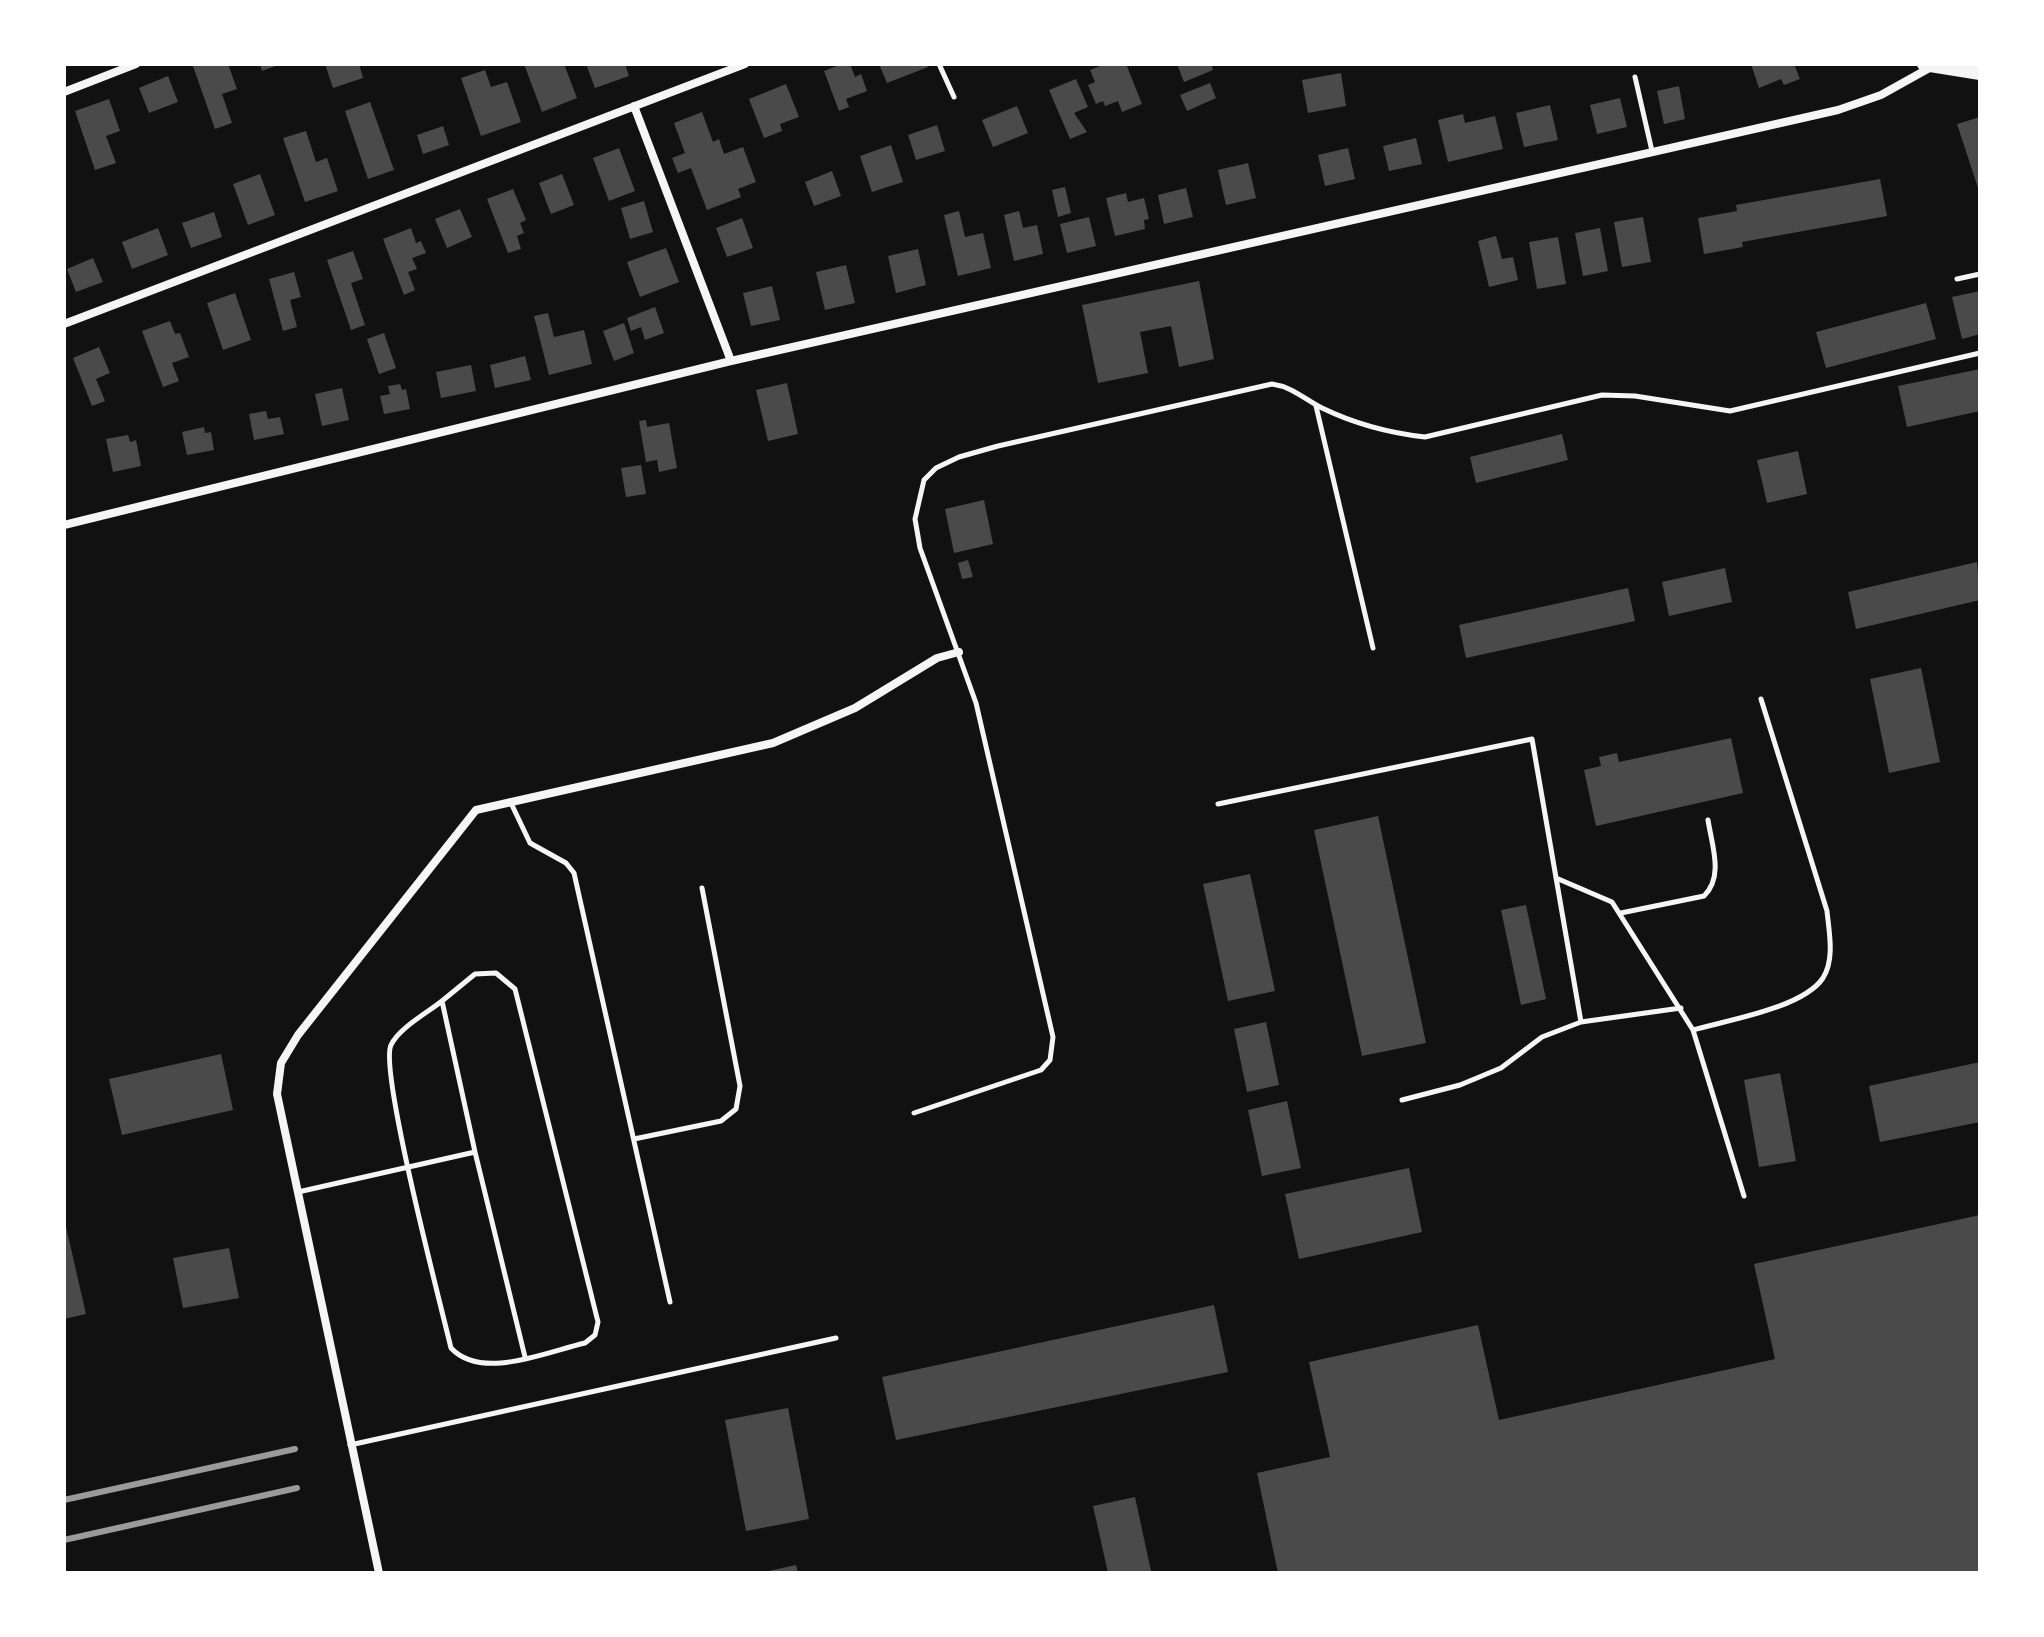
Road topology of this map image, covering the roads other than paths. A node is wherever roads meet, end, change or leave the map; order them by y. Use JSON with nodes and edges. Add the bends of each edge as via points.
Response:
{"nodes":[{"id":1,"x":136,"y":64,"type":"edge"},
{"id":2,"x":745,"y":64,"type":"edge"},
{"id":3,"x":939,"y":64,"type":"edge"},
{"id":4,"x":1929,"y":65,"type":"edge"},
{"id":5,"x":1980,"y":73,"type":"edge"},
{"id":6,"x":1635,"y":77,"type":"dead end"},
{"id":7,"x":64,"y":92,"type":"edge"},
{"id":8,"x":954,"y":97,"type":"dead end"},
{"id":9,"x":634,"y":106,"type":"junction"},
{"id":10,"x":1652,"y":151,"type":"junction"},
{"id":11,"x":1980,"y":274,"type":"edge"},
{"id":12,"x":1957,"y":279,"type":"dead end"},
{"id":13,"x":64,"y":324,"type":"edge"},
{"id":14,"x":1980,"y":353,"type":"edge"},
{"id":15,"x":731,"y":361,"type":"junction"},
{"id":16,"x":1316,"y":405,"type":"junction"},
{"id":17,"x":64,"y":525,"type":"edge"},
{"id":18,"x":1373,"y":648,"type":"dead end"},
{"id":19,"x":959,"y":652,"type":"junction"},
{"id":20,"x":1761,"y":699,"type":"dead end"},
{"id":21,"x":509,"y":800,"type":"junction"},
{"id":22,"x":1218,"y":804,"type":"dead end"},
{"id":23,"x":1708,"y":820,"type":"dead end"},
{"id":24,"x":1556,"y":878,"type":"junction"},
{"id":25,"x":702,"y":888,"type":"dead end"},
{"id":26,"x":1621,"y":913,"type":"junction"},
{"id":27,"x":442,"y":1001,"type":"junction"},
{"id":28,"x":1681,"y":1008,"type":"junction"},
{"id":29,"x":1581,"y":1022,"type":"junction"},
{"id":30,"x":1693,"y":1030,"type":"junction"},
{"id":31,"x":1402,"y":1100,"type":"dead end"},
{"id":32,"x":914,"y":1113,"type":"dead end"},
{"id":33,"x":634,"y":1139,"type":"junction"},
{"id":34,"x":475,"y":1152,"type":"junction"},
{"id":35,"x":408,"y":1167,"type":"junction"},
{"id":36,"x":298,"y":1192,"type":"junction"},
{"id":37,"x":1744,"y":1196,"type":"dead end"},
{"id":38,"x":670,"y":1302,"type":"dead end"},
{"id":39,"x":836,"y":1338,"type":"dead end"},
{"id":40,"x":525,"y":1357,"type":"junction"},
{"id":41,"x":349,"y":1445,"type":"junction"},
{"id":42,"x":379,"y":1573,"type":"edge"}],
"edges":[{"from":1,"to":7,"type":"street"},
{"from":2,"to":9,"type":"street"},
{"from":3,"to":8,"type":"lane"},
{"from":4,"to":5,"type":"street"},
{"from":4,"to":10,"type":"street","via":[[1881,95],[1838,110]]},
{"from":6,"to":10,"type":"lane"},
{"from":9,"to":13,"type":"street"},
{"from":9,"to":15,"type":"street"},
{"from":10,"to":15,"type":"street"},
{"from":11,"to":12,"type":"lane"},
{"from":14,"to":16,"type":"lane","via":[[1730,411],[1602,395],[1425,437],[1349,421]]},
{"from":15,"to":17,"type":"street"},
{"from":16,"to":18,"type":"lane"},
{"from":16,"to":19,"type":"lane","via":[[1284,386],[1233,390],[998,446],[936,468],[924,480],[915,519],[920,548]]},
{"from":19,"to":21,"type":"street","via":[[937,658],[855,708],[773,743]]},
{"from":19,"to":32,"type":"lane","via":[[976,703],[1053,1037],[1050,1060],[1041,1070]]},
{"from":20,"to":30,"type":"lane","via":[[1827,911],[1831,948],[1824,977],[1801,998]]},
{"from":21,"to":33,"type":"lane","via":[[530,843],[574,873]]},
{"from":21,"to":36,"type":"street","via":[[486,805],[468,818],[281,1063],[277,1094]]},
{"from":22,"to":24,"type":"lane","via":[[1532,739]]},
{"from":23,"to":26,"type":"lane","via":[[1714,886],[1704,896]]},
{"from":24,"to":26,"type":"lane","via":[[1602,896]]},
{"from":24,"to":29,"type":"lane"},
{"from":25,"to":33,"type":"lane","via":[[740,1086],[736,1109],[721,1121]]},
{"from":26,"to":28,"type":"lane"},
{"from":27,"to":34,"type":"lane"},
{"from":27,"to":35,"type":"lane","via":[[389,1048]]},
{"from":27,"to":40,"type":"lane","via":[[475,974],[496,973],[515,989],[598,1322],[595,1335],[585,1343]]},
{"from":28,"to":29,"type":"lane"},
{"from":28,"to":30,"type":"lane"},
{"from":29,"to":31,"type":"lane","via":[[1542,1037],[1501,1068]]},
{"from":30,"to":37,"type":"lane"},
{"from":33,"to":38,"type":"lane"},
{"from":34,"to":35,"type":"lane"},
{"from":34,"to":40,"type":"lane"},
{"from":35,"to":36,"type":"lane"},
{"from":35,"to":40,"type":"lane","via":[[451,1348],[462,1360],[481,1364]]},
{"from":36,"to":41,"type":"street"},
{"from":39,"to":41,"type":"lane"},
{"from":41,"to":42,"type":"street"}]}
